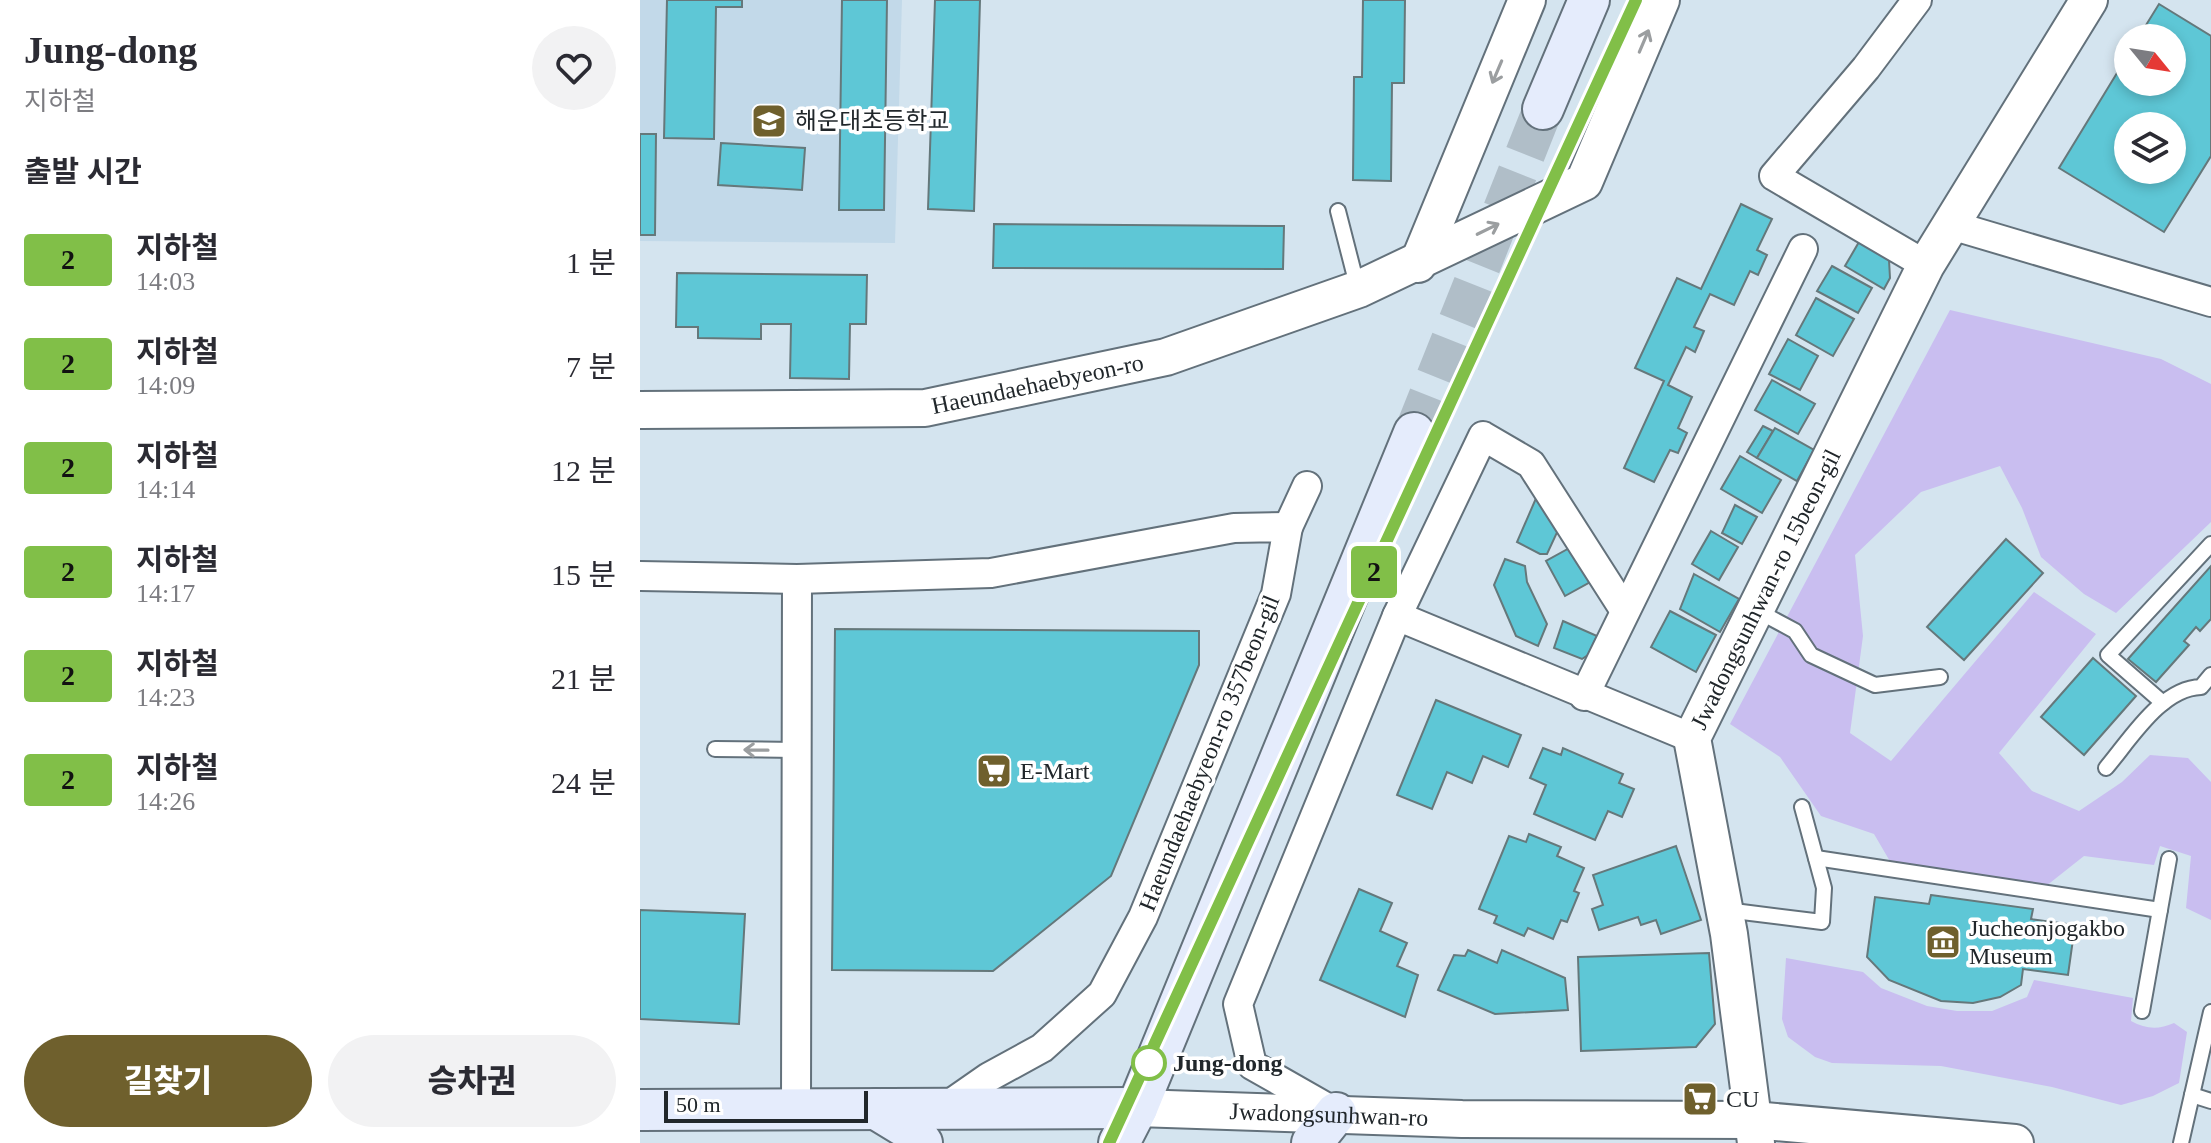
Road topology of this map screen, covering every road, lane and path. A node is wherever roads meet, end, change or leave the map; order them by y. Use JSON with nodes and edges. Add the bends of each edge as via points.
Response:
{"nodes":[{"id":1,"x":1527,"y":0,"type":"edge"},
{"id":2,"x":1589,"y":0,"type":"edge"},
{"id":3,"x":1661,"y":0,"type":"edge"},
{"id":4,"x":1917,"y":0,"type":"edge"},
{"id":5,"x":2089,"y":0,"type":"edge"},
{"id":6,"x":1543,"y":109,"type":"tunnel mouth"},
{"id":7,"x":1338,"y":211,"type":"dead end"},
{"id":8,"x":1951,"y":225,"type":"junction"},
{"id":9,"x":1803,"y":249,"type":"dead end"},
{"id":10,"x":1418,"y":264,"type":"junction"},
{"id":11,"x":1926,"y":265,"type":"junction"},
{"id":12,"x":1359,"y":289,"type":"junction"},
{"id":13,"x":2211,"y":302,"type":"edge"},
{"id":14,"x":640,"y":410,"type":"edge"},
{"id":15,"x":1414,"y":433,"type":"tunnel mouth"},
{"id":16,"x":1307,"y":486,"type":"dead end"},
{"id":17,"x":1288,"y":527,"type":"junction"},
{"id":18,"x":2211,"y":544,"type":"edge"},
{"id":19,"x":640,"y":576,"type":"edge"},
{"id":20,"x":797,"y":579,"type":"junction"},
{"id":21,"x":1756,"y":610,"type":"junction"},
{"id":22,"x":1625,"y":611,"type":"junction"},
{"id":23,"x":1397,"y":616,"type":"junction"},
{"id":24,"x":2211,"y":675,"type":"edge"},
{"id":25,"x":1940,"y":677,"type":"dead end"},
{"id":26,"x":1584,"y":696,"type":"junction"},
{"id":27,"x":2163,"y":703,"type":"junction"},
{"id":28,"x":1692,"y":738,"type":"junction"},
{"id":29,"x":715,"y":749,"type":"dead end"},
{"id":30,"x":796,"y":750,"type":"junction"},
{"id":31,"x":2106,"y":768,"type":"dead end"},
{"id":32,"x":1802,"y":807,"type":"dead end"},
{"id":33,"x":1816,"y":858,"type":"junction"},
{"id":34,"x":2169,"y":859,"type":"dead end"},
{"id":35,"x":1724,"y":910,"type":"junction"},
{"id":36,"x":2160,"y":910,"type":"junction"},
{"id":37,"x":2142,"y":1011,"type":"dead end"},
{"id":38,"x":2211,"y":1012,"type":"edge"},
{"id":39,"x":2192,"y":1095,"type":"junction"},
{"id":40,"x":2211,"y":1101,"type":"edge"},
{"id":41,"x":796,"y":1109,"type":"junction"},
{"id":42,"x":876,"y":1109,"type":"junction"},
{"id":43,"x":943,"y":1109,"type":"junction"},
{"id":44,"x":640,"y":1110,"type":"edge"},
{"id":45,"x":1140,"y":1126,"type":"edge"},
{"id":46,"x":1324,"y":1128,"type":"edge"},
{"id":47,"x":1461,"y":1131,"type":"edge"},
{"id":48,"x":1754,"y":1132,"type":"edge"},
{"id":49,"x":922,"y":1143,"type":"edge"},
{"id":50,"x":1119,"y":1143,"type":"edge"},
{"id":51,"x":2015,"y":1143,"type":"edge"},
{"id":52,"x":2181,"y":1143,"type":"edge"}],
"edges":[{"from":1,"to":10,"type":"street","one_way":true},
{"from":2,"to":6,"type":"main road"},
{"from":10,"to":3,"type":"street","name":"Haeundaehaebyeon-ro","one_way":true,"via":[[1584,182]]},
{"from":4,"to":11,"type":"street","via":[[1774,176]]},
{"from":5,"to":8,"type":"street","name":"Jwadongsunhwan-ro 15beon-gil"},
{"from":7,"to":12,"type":"lane"},
{"from":8,"to":11,"type":"street","name":"Jwadongsunhwan-ro 15beon-gil"},
{"from":8,"to":13,"type":"street"},
{"from":9,"to":22,"type":"street"},
{"from":10,"to":12,"type":"street","name":"Haeundaehaebyeon-ro"},
{"from":11,"to":21,"type":"street","name":"Jwadongsunhwan-ro 15beon-gil"},
{"from":12,"to":14,"type":"street","name":"Haeundaehaebyeon-ro","via":[[1166,357],[925,408]]},
{"from":15,"to":45,"type":"main road"},
{"from":16,"to":17,"type":"street","name":"Haeundaehaebyeon-ro 357beon-gil"},
{"from":17,"to":20,"type":"street","via":[[1234,528],[991,573]]},
{"from":17,"to":43,"type":"street","name":"Haeundaehaebyeon-ro 357beon-gil","via":[[1276,594],[1143,917],[1102,994],[1042,1048]]},
{"from":18,"to":27,"type":"lane","via":[[2108,655]]},
{"from":19,"to":20,"type":"street"},
{"from":20,"to":30,"type":"street"},
{"from":21,"to":25,"type":"lane","via":[[1795,631],[1811,655],[1875,685]]},
{"from":21,"to":28,"type":"street","name":"Jwadongsunhwan-ro 15beon-gil"},
{"from":22,"to":23,"type":"street","via":[[1531,464],[1483,436]]},
{"from":22,"to":26,"type":"street"},
{"from":23,"to":26,"type":"street"},
{"from":23,"to":46,"type":"street","via":[[1238,1004],[1252,1065]]},
{"from":24,"to":27,"type":"lane","via":[[2201,687],[2185,687]]},
{"from":26,"to":28,"type":"street"},
{"from":27,"to":31,"type":"lane"},
{"from":28,"to":35,"type":"street","name":"Jwadongsunhwan-ro 15beon-gil"},
{"from":30,"to":29,"type":"lane","one_way":true},
{"from":30,"to":41,"type":"street"},
{"from":32,"to":33,"type":"lane"},
{"from":33,"to":35,"type":"lane","via":[[1824,888],[1822,922]]},
{"from":33,"to":36,"type":"lane"},
{"from":34,"to":36,"type":"lane"},
{"from":35,"to":48,"type":"street","name":"Jwadongsunhwan-ro 15beon-gil"},
{"from":36,"to":37,"type":"lane"},
{"from":38,"to":39,"type":"lane"},
{"from":39,"to":40,"type":"lane"},
{"from":39,"to":52,"type":"lane"},
{"from":41,"to":42,"type":"main road","name":"Jwadongsunhwan-ro"},
{"from":41,"to":44,"type":"main road","name":"Jwadongsunhwan-ro"},
{"from":42,"to":43,"type":"main road","name":"Jwadongsunhwan-ro"},
{"from":42,"to":49,"type":"main road","via":[[914,1132]]},
{"from":43,"to":45,"type":"main road","name":"Jwadongsunhwan-ro"},
{"from":45,"to":46,"type":"street","name":"Jwadongsunhwan-ro"},
{"from":45,"to":50,"type":"main road"},
{"from":46,"to":47,"type":"street","name":"Jwadongsunhwan-ro"},
{"from":47,"to":48,"type":"street","name":"Jwadongsunhwan-ro"},
{"from":48,"to":51,"type":"street","name":"Jwadongsunhwan-ro"}]}
